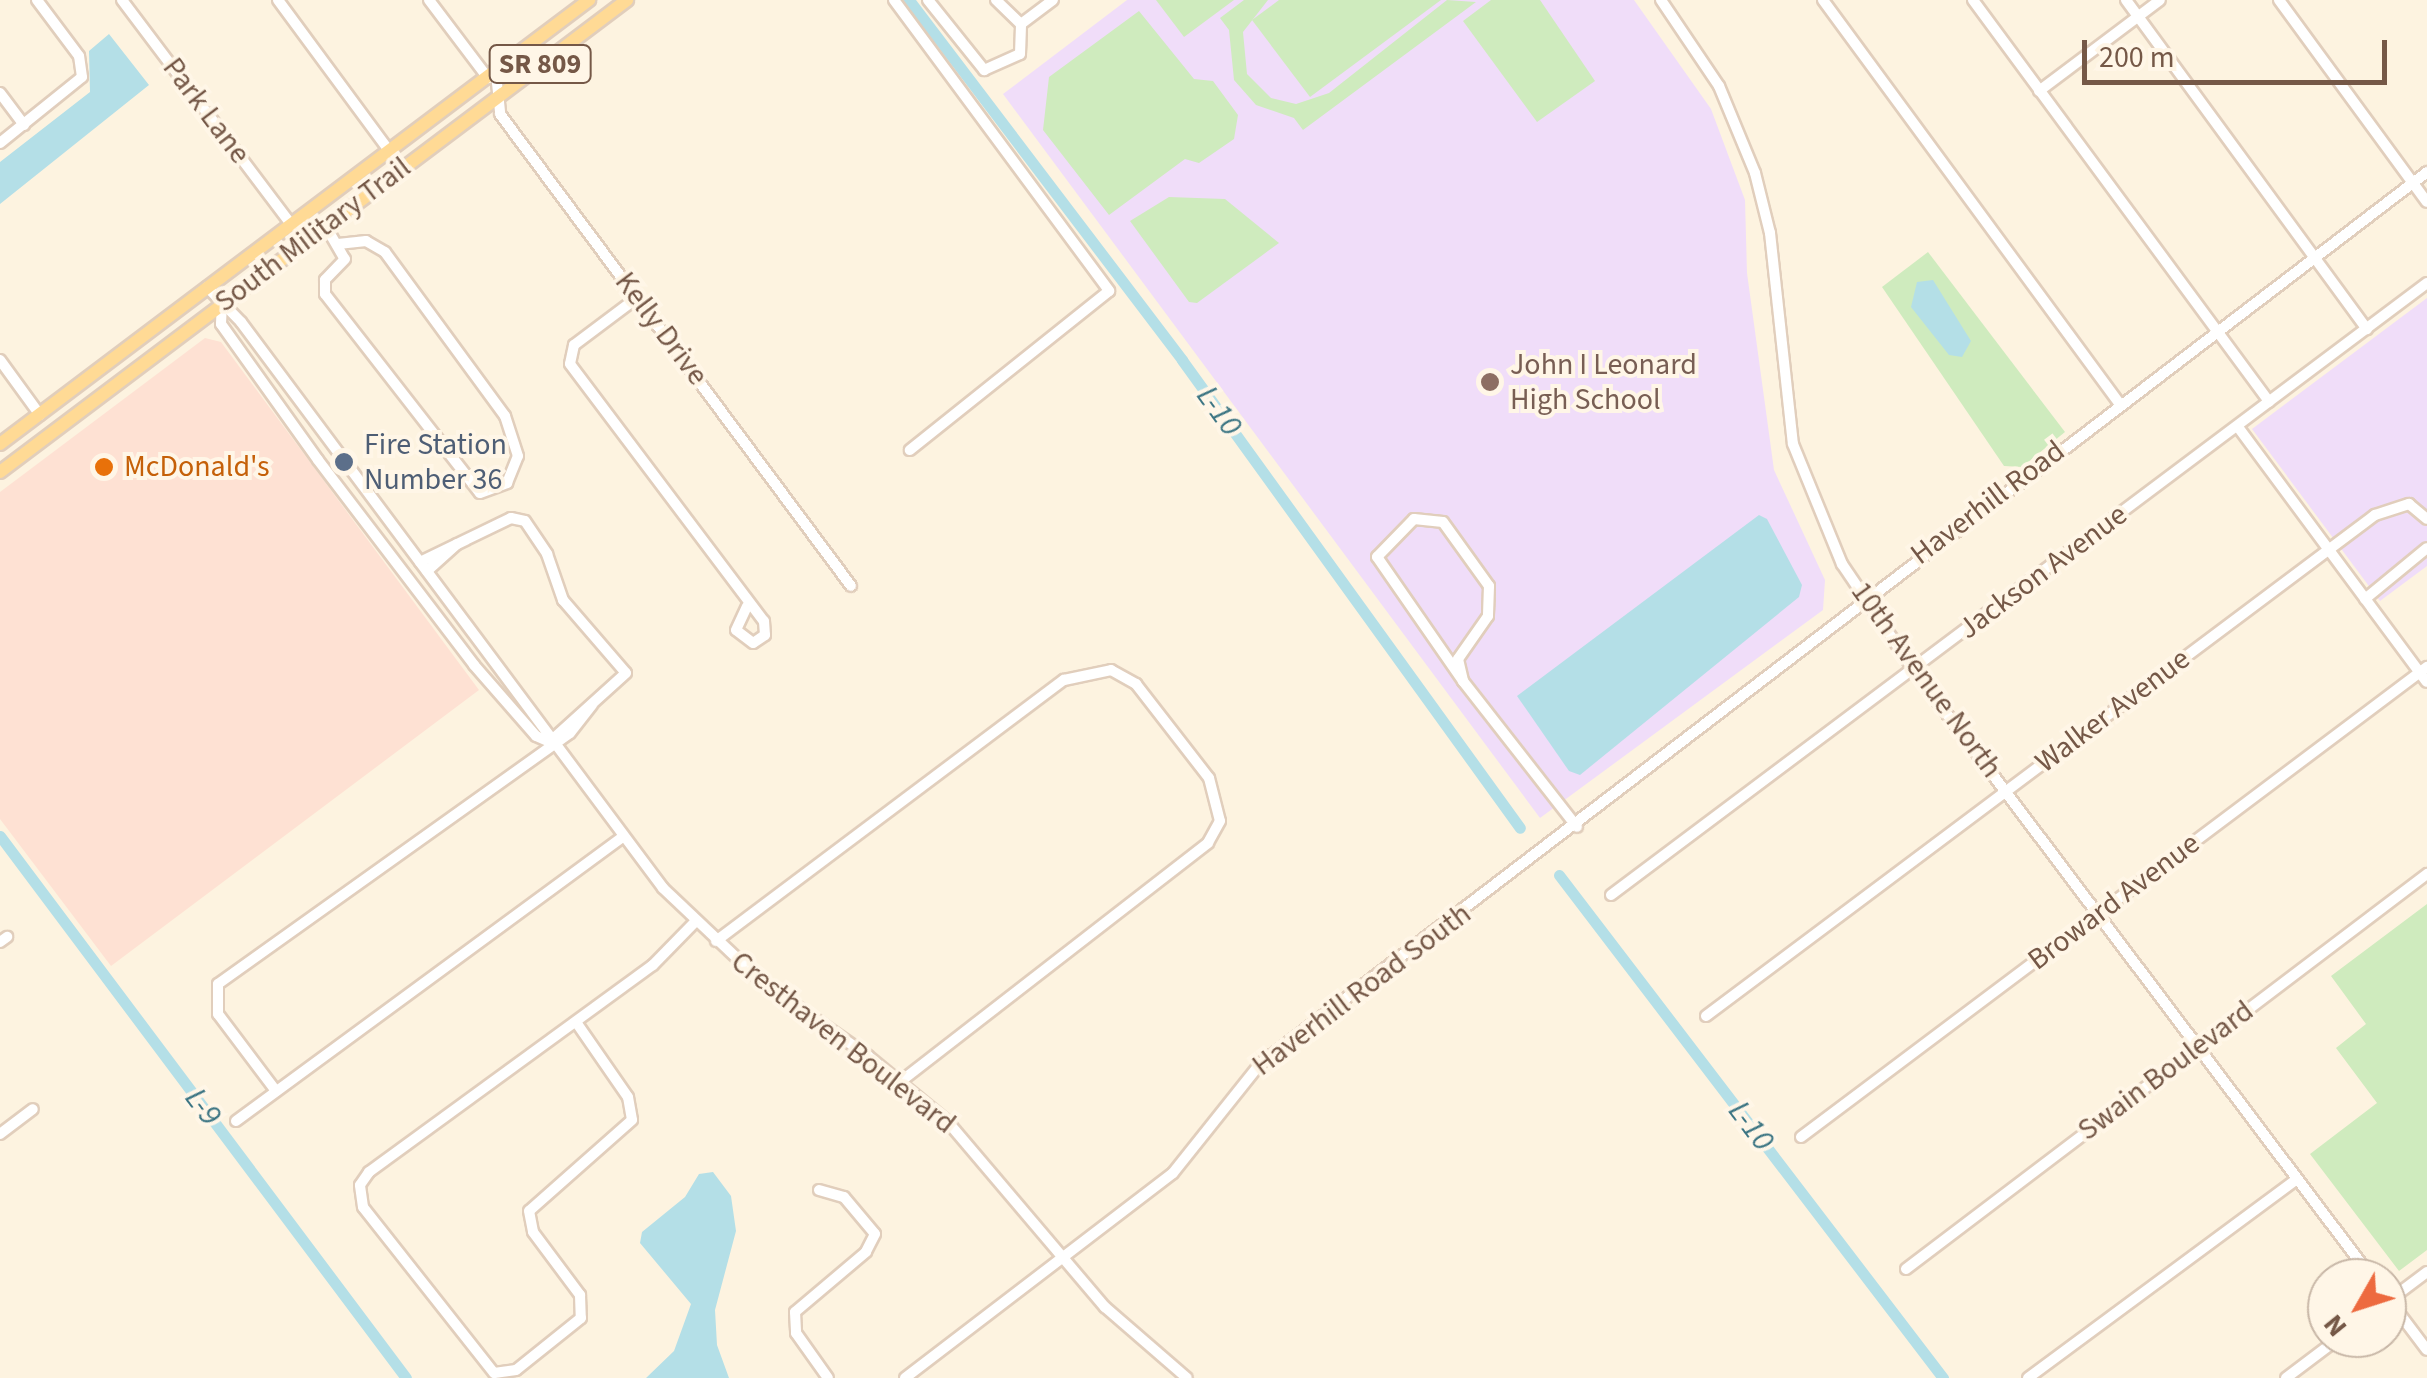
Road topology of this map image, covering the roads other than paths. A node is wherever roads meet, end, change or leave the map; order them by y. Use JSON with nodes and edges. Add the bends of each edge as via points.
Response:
{"nodes":[{"id":1,"x":37,"y":0,"type":"edge"},
{"id":2,"x":122,"y":0,"type":"edge"},
{"id":3,"x":278,"y":0,"type":"edge"},
{"id":4,"x":429,"y":0,"type":"edge"},
{"id":5,"x":588,"y":0,"type":"edge"},
{"id":6,"x":627,"y":0,"type":"edge"},
{"id":7,"x":894,"y":0,"type":"edge"},
{"id":8,"x":928,"y":0,"type":"edge"},
{"id":9,"x":996,"y":0,"type":"edge"},
{"id":10,"x":1053,"y":0,"type":"edge"},
{"id":11,"x":1661,"y":0,"type":"edge"},
{"id":12,"x":1824,"y":0,"type":"edge"},
{"id":13,"x":1973,"y":0,"type":"edge"},
{"id":14,"x":2126,"y":0,"type":"edge"},
{"id":15,"x":2160,"y":0,"type":"edge"},
{"id":16,"x":2279,"y":0,"type":"edge"},
{"id":17,"x":2139,"y":18,"type":"junction"},
{"id":18,"x":1022,"y":24,"type":"junction"},
{"id":19,"x":504,"y":64,"type":"junction"},
{"id":20,"x":488,"y":78,"type":"junction"},
{"id":21,"x":2040,"y":90,"type":"junction"},
{"id":22,"x":0,"y":94,"type":"edge"},
{"id":23,"x":497,"y":96,"type":"junction"},
{"id":24,"x":457,"y":100,"type":"junction"},
{"id":25,"x":24,"y":125,"type":"junction"},
{"id":26,"x":454,"y":129,"type":"junction"},
{"id":27,"x":0,"y":143,"type":"edge"},
{"id":28,"x":388,"y":149,"type":"junction"},
{"id":29,"x":2427,"y":172,"type":"edge"},
{"id":30,"x":2413,"y":182,"type":"junction"},
{"id":31,"x":2427,"y":202,"type":"edge"},
{"id":32,"x":290,"y":223,"type":"junction"},
{"id":33,"x":326,"y":225,"type":"junction"},
{"id":34,"x":338,"y":244,"type":"junction"},
{"id":35,"x":2313,"y":256,"type":"junction"},
{"id":36,"x":2427,"y":284,"type":"edge"},
{"id":37,"x":207,"y":286,"type":"junction"},
{"id":38,"x":638,"y":297,"type":"junction"},
{"id":39,"x":222,"y":304,"type":"junction"},
{"id":40,"x":2366,"y":329,"type":"junction"},
{"id":41,"x":2215,"y":331,"type":"junction"},
{"id":42,"x":0,"y":360,"type":"edge"},
{"id":43,"x":2269,"y":402,"type":"junction"},
{"id":44,"x":2120,"y":404,"type":"junction"},
{"id":45,"x":40,"y":415,"type":"junction"},
{"id":46,"x":2238,"y":427,"type":"junction"},
{"id":47,"x":0,"y":444,"type":"edge"},
{"id":48,"x":910,"y":450,"type":"dead end"},
{"id":49,"x":0,"y":472,"type":"edge"},
{"id":50,"x":2427,"y":519,"type":"edge"},
{"id":51,"x":2427,"y":548,"type":"edge"},
{"id":52,"x":2327,"y":550,"type":"junction"},
{"id":53,"x":424,"y":567,"type":"junction"},
{"id":54,"x":851,"y":586,"type":"dead end"},
{"id":55,"x":1863,"y":599,"type":"junction"},
{"id":56,"x":2364,"y":599,"type":"junction"},
{"id":57,"x":747,"y":606,"type":"dead end"},
{"id":58,"x":1913,"y":669,"type":"junction"},
{"id":59,"x":2425,"y":674,"type":"edge"},
{"id":60,"x":1464,"y":680,"type":"junction"},
{"id":61,"x":550,"y":742,"type":"junction"},
{"id":62,"x":2006,"y":791,"type":"junction"},
{"id":63,"x":1577,"y":827,"type":"junction"},
{"id":64,"x":621,"y":838,"type":"junction"},
{"id":65,"x":1557,"y":843,"type":"joint"},
{"id":66,"x":2427,"y":874,"type":"edge"},
{"id":67,"x":1611,"y":895,"type":"dead end"},
{"id":68,"x":2099,"y":913,"type":"junction"},
{"id":69,"x":696,"y":922,"type":"junction"},
{"id":70,"x":716,"y":942,"type":"junction"},
{"id":71,"x":1706,"y":1016,"type":"dead end"},
{"id":72,"x":576,"y":1022,"type":"junction"},
{"id":73,"x":2198,"y":1046,"type":"junction"},
{"id":74,"x":901,"y":1082,"type":"junction"},
{"id":75,"x":276,"y":1091,"type":"junction"},
{"id":76,"x":33,"y":1109,"type":"dead end"},
{"id":77,"x":236,"y":1121,"type":"dead end"},
{"id":78,"x":0,"y":1134,"type":"edge"},
{"id":79,"x":1801,"y":1137,"type":"dead end"},
{"id":80,"x":2296,"y":1180,"type":"junction"},
{"id":81,"x":819,"y":1190,"type":"dead end"},
{"id":82,"x":1063,"y":1258,"type":"junction"},
{"id":83,"x":2356,"y":1258,"type":"edge"},
{"id":84,"x":1906,"y":1269,"type":"dead end"},
{"id":85,"x":2407,"y":1324,"type":"edge"},
{"id":86,"x":2427,"y":1350,"type":"edge"},
{"id":87,"x":2312,"y":1358,"type":"edge"},
{"id":88,"x":828,"y":1378,"type":"edge"},
{"id":89,"x":905,"y":1378,"type":"edge"},
{"id":90,"x":1187,"y":1378,"type":"edge"},
{"id":91,"x":2028,"y":1378,"type":"edge"},
{"id":92,"x":2286,"y":1378,"type":"edge"}],
"edges":[{"from":1,"to":25,"type":"street","via":[[83,70],[78,82]]},
{"from":2,"to":32,"type":"street","name":"Park Lane"},
{"from":3,"to":28,"type":"street"},
{"from":4,"to":20,"type":"street"},
{"from":5,"to":19,"type":"main road","name":"South Military Trail","number":"SR 809"},
{"from":6,"to":23,"type":"main road","name":"South Military Trail","number":"SR 809"},
{"from":7,"to":48,"type":"street","via":[[1106,284],[1106,298]]},
{"from":8,"to":18,"type":"street","via":[[984,70],[1020,54]]},
{"from":9,"to":18,"type":"street"},
{"from":10,"to":18,"type":"street"},
{"from":11,"to":55,"type":"street","name":"10th Avenue North","via":[[1719,86],[1755,172],[1770,234],[1793,444],[1813,506]]},
{"from":12,"to":44,"type":"street"},
{"from":13,"to":21,"type":"street"},
{"from":14,"to":17,"type":"street"},
{"from":15,"to":17,"type":"street"},
{"from":16,"to":30,"type":"street"},
{"from":17,"to":21,"type":"street"},
{"from":17,"to":35,"type":"street"},
{"from":19,"to":20,"type":"main road","name":"South Military Trail","number":"SR 809"},
{"from":19,"to":23,"type":"street"},
{"from":20,"to":24,"type":"main road","name":"South Military Trail","number":"SR 809"},
{"from":21,"to":41,"type":"street"},
{"from":22,"to":25,"type":"street"},
{"from":23,"to":26,"type":"main road","name":"South Military Trail","number":"SR 809"},
{"from":23,"to":38,"type":"street","name":"Kelly Drive","via":[[500,114]]},
{"from":24,"to":26,"type":"main road"},
{"from":24,"to":28,"type":"main road","name":"South Military Trail","number":"SR 809"},
{"from":25,"to":27,"type":"street"},
{"from":26,"to":33,"type":"main road","name":"South Military Trail","number":"SR 809"},
{"from":28,"to":32,"type":"main road","name":"South Military Trail","number":"SR 809"},
{"from":29,"to":30,"type":"street","name":"Haverhill Road"},
{"from":30,"to":31,"type":"street"},
{"from":30,"to":35,"type":"street","name":"Haverhill Road"},
{"from":32,"to":37,"type":"main road","name":"South Military Trail","number":"SR 809"},
{"from":33,"to":34,"type":"street"},
{"from":33,"to":39,"type":"main road","name":"South Military Trail","number":"SR 809"},
{"from":34,"to":34,"type":"street","via":[[346,259],[325,280],[324,294],[480,493],[494,492],[515,472],[518,456],[505,416],[385,252],[366,241]]},
{"from":35,"to":40,"type":"street"},
{"from":35,"to":41,"type":"street","name":"Haverhill Road"},
{"from":36,"to":40,"type":"street","name":"Jackson Avenue"},
{"from":37,"to":39,"type":"street","name":"Cresthaven Boulevard"},
{"from":37,"to":45,"type":"main road","name":"South Military Trail","number":"SR 809"},
{"from":38,"to":54,"type":"street","name":"Kelly Drive"},
{"from":38,"to":57,"type":"street","via":[[574,346],[570,364]]},
{"from":39,"to":49,"type":"main road","name":"South Military Trail","number":"SR 809"},
{"from":39,"to":53,"type":"street","name":"Cresthaven Boulevard"},
{"from":39,"to":61,"type":"street","name":"Cresthaven Boulevard","via":[[221,324],[318,460],[474,665],[536,736]]},
{"from":40,"to":43,"type":"street","name":"Jackson Avenue"},
{"from":41,"to":43,"type":"street"},
{"from":41,"to":44,"type":"street","name":"Haverhill Road"},
{"from":42,"to":45,"type":"street"},
{"from":43,"to":46,"type":"street","name":"Jackson Avenue"},
{"from":44,"to":55,"type":"street","name":"Haverhill Road"},
{"from":45,"to":47,"type":"main road","name":"South Military Trail","number":"SR 809"},
{"from":46,"to":52,"type":"street"},
{"from":46,"to":58,"type":"street","name":"Jackson Avenue"},
{"from":50,"to":52,"type":"street","name":"Walker Avenue","via":[[2410,504],[2393,504]]},
{"from":51,"to":56,"type":"street"},
{"from":52,"to":56,"type":"street"},
{"from":52,"to":62,"type":"street","name":"Walker Avenue"},
{"from":53,"to":61,"type":"street","name":"Cresthaven Boulevard","via":[[541,719]]},
{"from":53,"to":61,"type":"street","via":[[511,518],[525,521],[547,554],[563,600],[626,673],[570,733]]},
{"from":55,"to":58,"type":"street","name":"10th Avenue North"},
{"from":55,"to":63,"type":"street","name":"Haverhill Road"},
{"from":56,"to":59,"type":"street"},
{"from":58,"to":62,"type":"street","name":"10th Avenue North"},
{"from":58,"to":67,"type":"street","name":"Jackson Avenue"},
{"from":59,"to":68,"type":"street","name":"Broward Avenue"},
{"from":60,"to":60,"type":"street","via":[[1458,658],[1488,616],[1489,586],[1443,522],[1414,519],[1377,557]]},
{"from":60,"to":63,"type":"street"},
{"from":61,"to":64,"type":"street","name":"Cresthaven Boulevard"},
{"from":61,"to":75,"type":"street","via":[[218,984],[218,1014]]},
{"from":62,"to":68,"type":"street","name":"10th Avenue North"},
{"from":62,"to":71,"type":"street","name":"Walker Avenue"},
{"from":63,"to":65,"type":"street","name":"Haverhill Road"},
{"from":64,"to":69,"type":"street","name":"Cresthaven Boulevard"},
{"from":64,"to":75,"type":"street"},
{"from":65,"to":82,"type":"street","name":"Haverhill Road South","via":[[1260,1064],[1172,1174]]},
{"from":66,"to":73,"type":"street","name":"Swain Boulevard"},
{"from":68,"to":73,"type":"street","name":"10th Avenue North"},
{"from":68,"to":79,"type":"street","name":"Broward Avenue"},
{"from":69,"to":70,"type":"street","name":"Cresthaven Boulevard"},
{"from":69,"to":72,"type":"street","via":[[653,965]]},
{"from":70,"to":74,"type":"street","name":"Cresthaven Boulevard"},
{"from":70,"to":74,"type":"street","via":[[1064,680],[1111,670],[1136,684],[1214,790],[1220,821],[1208,843]]},
{"from":72,"to":72,"type":"street","via":[[628,1097],[632,1120],[529,1211],[534,1232],[580,1295],[581,1318],[516,1370],[494,1373],[375,1223],[359,1192],[369,1172]]},
{"from":73,"to":80,"type":"street","name":"10th Avenue North"},
{"from":73,"to":84,"type":"street","name":"Swain Boulevard"},
{"from":74,"to":82,"type":"street","name":"Cresthaven Boulevard","via":[[979,1154]]},
{"from":75,"to":77,"type":"street"},
{"from":76,"to":78,"type":"street"},
{"from":80,"to":83,"type":"street","name":"10th Avenue North"},
{"from":80,"to":91,"type":"street"},
{"from":81,"to":88,"type":"street","via":[[844,1197],[875,1234],[866,1252],[794,1312],[796,1333]]},
{"from":82,"to":89,"type":"street","name":"Haverhill Road South"},
{"from":82,"to":90,"type":"street","name":"Cresthaven Boulevard","via":[[1131,1332]]},
{"from":85,"to":86,"type":"street"},
{"from":87,"to":92,"type":"street"}]}
